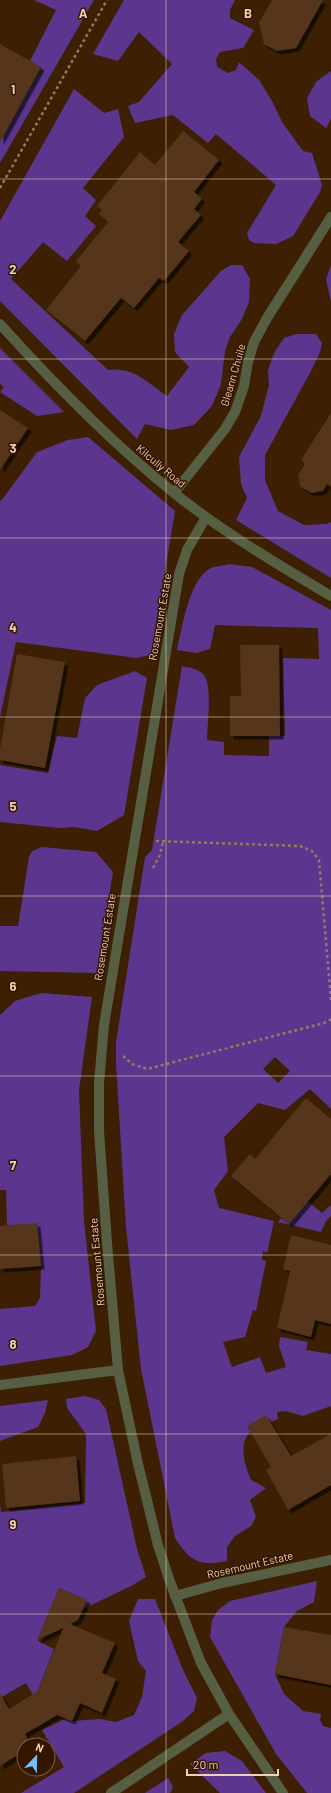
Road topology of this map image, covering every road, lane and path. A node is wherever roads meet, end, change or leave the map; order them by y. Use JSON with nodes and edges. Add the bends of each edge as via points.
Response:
{"nodes":[{"id":1,"x":107,"y":0,"type":"edge"},
{"id":2,"x":0,"y":188,"type":"edge"},
{"id":3,"x":331,"y":217,"type":"edge"},
{"id":4,"x":0,"y":324,"type":"edge"},
{"id":5,"x":174,"y":493,"type":"junction"},
{"id":6,"x":206,"y":517,"type":"junction"},
{"id":7,"x":331,"y":596,"type":"edge"},
{"id":8,"x":154,"y":840,"type":"dead end"},
{"id":9,"x":163,"y":841,"type":"junction"},
{"id":10,"x":152,"y":869,"type":"dead end"},
{"id":11,"x":331,"y":1000,"type":"edge"},
{"id":12,"x":331,"y":1017,"type":"edge"},
{"id":13,"x":122,"y":1055,"type":"dead end"},
{"id":14,"x":118,"y":1370,"type":"junction"},
{"id":15,"x":0,"y":1385,"type":"edge"},
{"id":16,"x":331,"y":1560,"type":"edge"},
{"id":17,"x":175,"y":1596,"type":"junction"},
{"id":18,"x":229,"y":1714,"type":"junction"},
{"id":19,"x":111,"y":1793,"type":"edge"},
{"id":20,"x":283,"y":1793,"type":"edge"}],
"edges":[{"from":1,"to":2,"type":"path"},
{"from":3,"to":5,"type":"street","name":"Gleann Chuile","via":[[254,342],[235,412],[212,448]]},
{"from":4,"to":5,"type":"street","name":"Kilcully Road","via":[[86,414]]},
{"from":5,"to":6,"type":"street","name":"Kilcully Road"},
{"from":6,"to":7,"type":"street","name":"Kilcully Road","via":[[244,544]]},
{"from":6,"to":14,"type":"street","name":"Rosemount Estate","via":[[187,550],[179,574],[104,1025],[98,1083],[99,1131]]},
{"from":8,"to":9,"type":"path"},
{"from":9,"to":10,"type":"path","via":[[160,855]]},
{"from":9,"to":11,"type":"path","via":[[300,846],[312,852],[319,860]]},
{"from":12,"to":13,"type":"path","via":[[324,1023],[148,1069],[132,1064]]},
{"from":14,"to":15,"type":"street"},
{"from":14,"to":17,"type":"street","name":"Rosemount Estate","via":[[158,1545]]},
{"from":16,"to":17,"type":"street","name":"Rosemount Estate","via":[[222,1583]]},
{"from":17,"to":18,"type":"street","name":"Rosemount Estate","via":[[201,1663]]},
{"from":18,"to":19,"type":"street"},
{"from":18,"to":20,"type":"street","name":"Rosemount Estate"}]}
